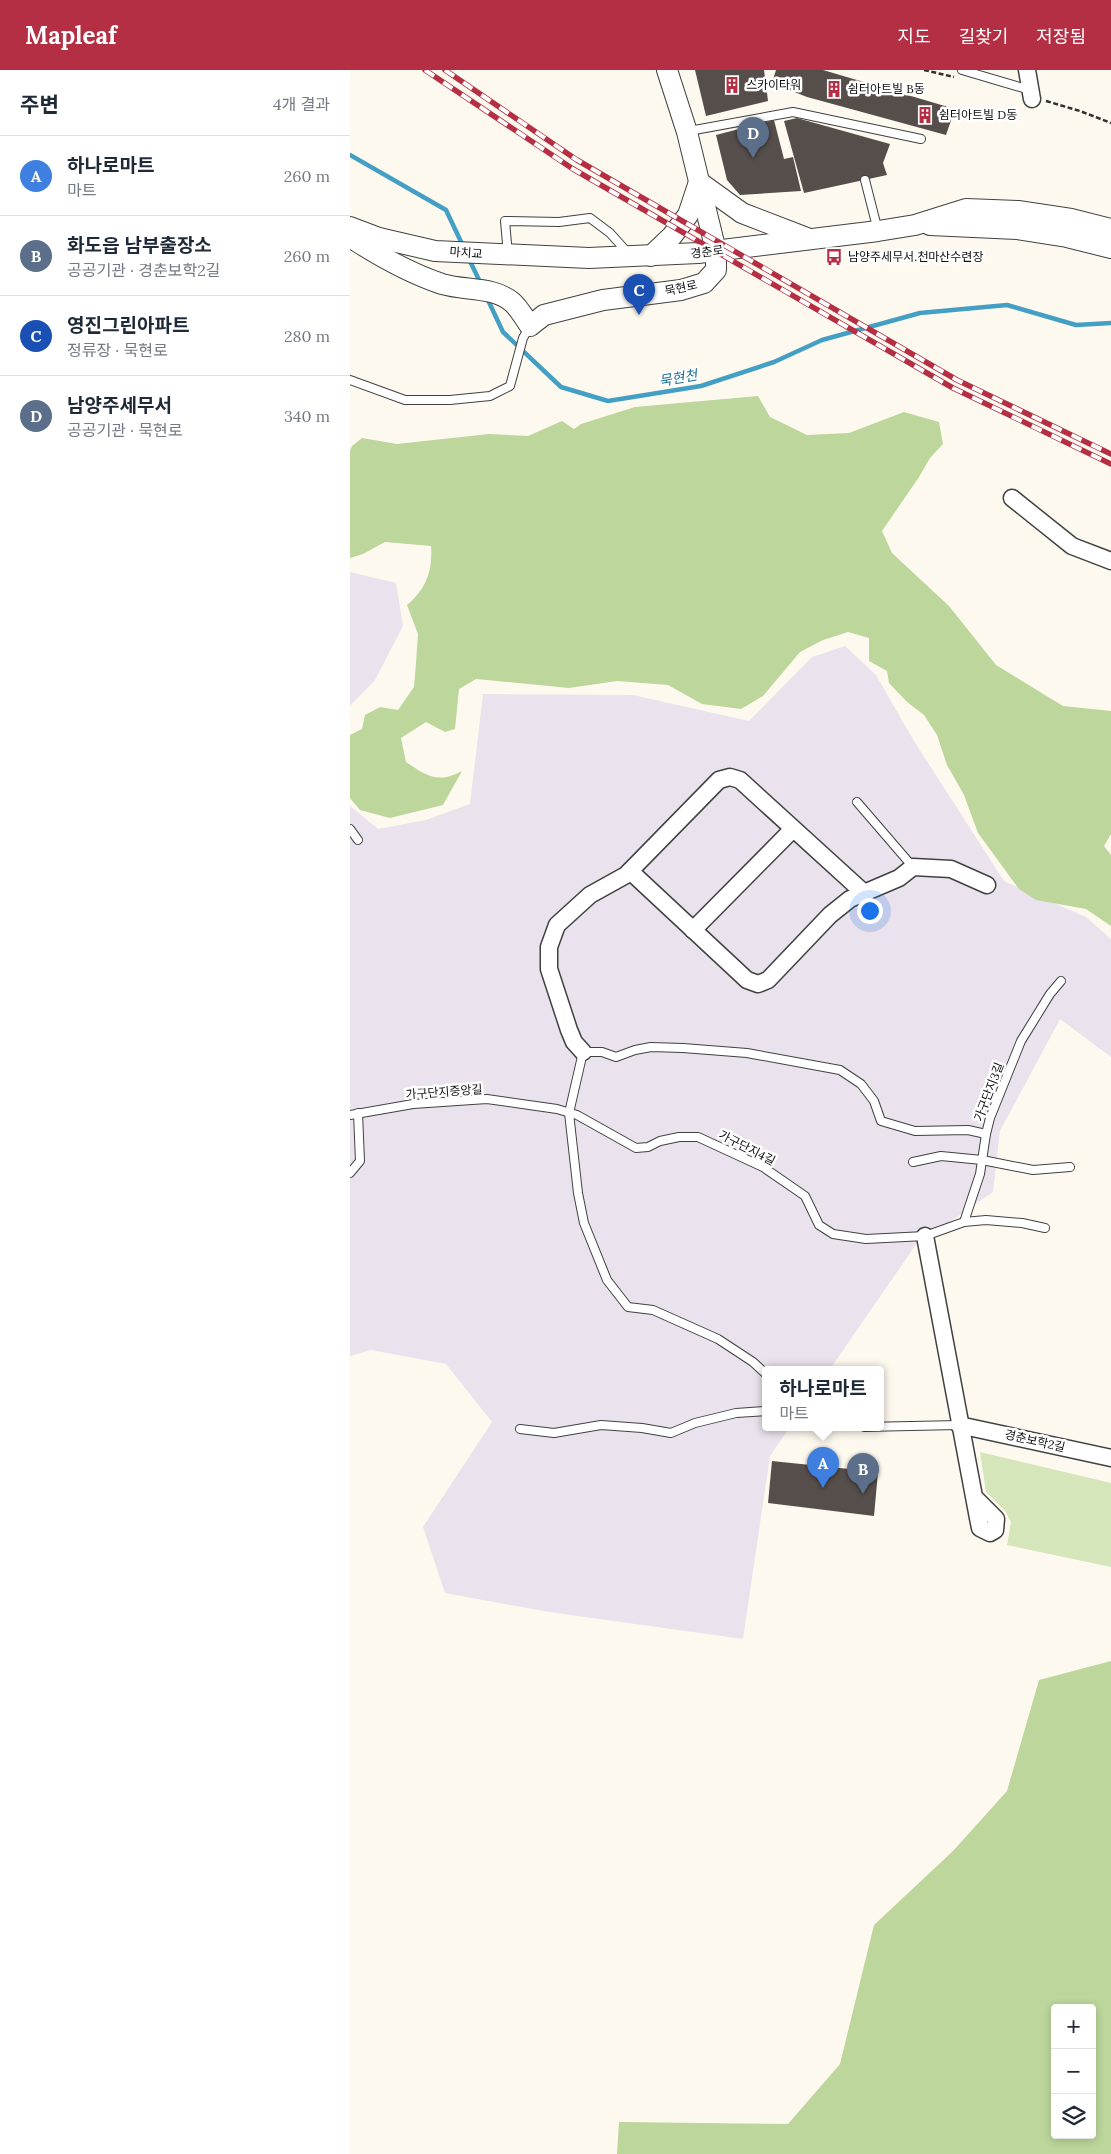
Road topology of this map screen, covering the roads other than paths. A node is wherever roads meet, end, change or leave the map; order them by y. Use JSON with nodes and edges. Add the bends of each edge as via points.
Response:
{"nodes":[{"id":1,"x":667,"y":70,"type":"edge"},
{"id":2,"x":962,"y":70,"type":"edge"},
{"id":3,"x":1027,"y":70,"type":"edge"},
{"id":4,"x":1032,"y":94,"type":"joint"},
{"id":5,"x":687,"y":132,"type":"junction"},
{"id":6,"x":921,"y":139,"type":"dead end"},
{"id":7,"x":865,"y":180,"type":"dead end"},
{"id":8,"x":699,"y":182,"type":"junction"},
{"id":9,"x":915,"y":225,"type":"junction"},
{"id":10,"x":350,"y":227,"type":"edge"},
{"id":11,"x":1111,"y":229,"type":"edge"},
{"id":12,"x":878,"y":230,"type":"junction"},
{"id":13,"x":350,"y":238,"type":"edge"},
{"id":14,"x":811,"y":239,"type":"junction"},
{"id":15,"x":1111,"y":248,"type":"edge"},
{"id":16,"x":716,"y":251,"type":"junction"},
{"id":17,"x":503,"y":255,"type":"junction"},
{"id":18,"x":642,"y":257,"type":"junction"},
{"id":19,"x":527,"y":332,"type":"junction"},
{"id":20,"x":350,"y":380,"type":"edge"},
{"id":21,"x":1012,"y":498,"type":"dead end"},
{"id":22,"x":1111,"y":561,"type":"edge"},
{"id":23,"x":858,"y":802,"type":"dead end"},
{"id":24,"x":350,"y":829,"type":"edge"},
{"id":25,"x":793,"y":829,"type":"junction"},
{"id":26,"x":358,"y":840,"type":"dead end"},
{"id":27,"x":913,"y":867,"type":"junction"},
{"id":28,"x":630,"y":871,"type":"junction"},
{"id":29,"x":987,"y":885,"type":"dead end"},
{"id":30,"x":863,"y":892,"type":"junction"},
{"id":31,"x":693,"y":930,"type":"junction"},
{"id":32,"x":1061,"y":981,"type":"dead end"},
{"id":33,"x":583,"y":1052,"type":"junction"},
{"id":34,"x":569,"y":1113,"type":"junction"},
{"id":35,"x":354,"y":1114,"type":"edge"},
{"id":36,"x":986,"y":1134,"type":"junction"},
{"id":37,"x":982,"y":1160,"type":"junction"},
{"id":38,"x":913,"y":1162,"type":"dead end"},
{"id":39,"x":1070,"y":1167,"type":"dead end"},
{"id":40,"x":350,"y":1173,"type":"edge"},
{"id":41,"x":964,"y":1222,"type":"junction"},
{"id":42,"x":1045,"y":1228,"type":"dead end"},
{"id":43,"x":925,"y":1236,"type":"junction"},
{"id":44,"x":762,"y":1370,"type":"edge"},
{"id":45,"x":762,"y":1411,"type":"edge"},
{"id":46,"x":959,"y":1425,"type":"junction"},
{"id":47,"x":884,"y":1427,"type":"edge"},
{"id":48,"x":520,"y":1429,"type":"dead end"},
{"id":49,"x":1111,"y":1458,"type":"edge"},
{"id":50,"x":974,"y":1497,"type":"dead end"}],
"edges":[{"from":1,"to":5,"type":"street","name":"묵현로"},
{"from":2,"to":4,"type":"lane"},
{"from":3,"to":4,"type":"street"},
{"from":5,"to":6,"type":"lane","via":[[793,112]]},
{"from":5,"to":8,"type":"street","name":"묵현로"},
{"from":7,"to":12,"type":"lane"},
{"from":8,"to":14,"type":"street","via":[[742,213]]},
{"from":8,"to":16,"type":"street","name":"묵현로"},
{"from":8,"to":18,"type":"street","via":[[688,215],[672,236]]},
{"from":9,"to":11,"type":"street","name":"경춘로","via":[[966,209],[1018,211]]},
{"from":9,"to":12,"type":"street","name":"경춘로"},
{"from":9,"to":15,"type":"street","name":"경춘로","via":[[1017,229]]},
{"from":10,"to":17,"type":"street","name":"마치교","via":[[379,238],[435,251]]},
{"from":12,"to":14,"type":"street","name":"경춘로"},
{"from":13,"to":19,"type":"street","via":[[412,272],[443,284],[494,292],[512,302]]},
{"from":14,"to":16,"type":"street","name":"경춘로"},
{"from":16,"to":18,"type":"street","name":"경춘로"},
{"from":16,"to":19,"type":"street","name":"묵현로","via":[[716,270],[704,283],[682,290],[603,300],[544,315]]},
{"from":17,"to":18,"type":"street","name":"경춘로"},
{"from":17,"to":18,"type":"lane","via":[[506,221],[559,222],[590,218]]},
{"from":19,"to":20,"type":"lane","via":[[510,386],[490,396],[405,400]]},
{"from":21,"to":22,"type":"street","via":[[1072,546]]},
{"from":23,"to":27,"type":"lane"},
{"from":24,"to":26,"type":"lane"},
{"from":25,"to":28,"type":"street","via":[[740,780],[730,777],[719,780]]},
{"from":25,"to":30,"type":"street"},
{"from":25,"to":31,"type":"street"},
{"from":27,"to":29,"type":"street","via":[[951,869]]},
{"from":27,"to":30,"type":"street","via":[[899,878]]},
{"from":28,"to":31,"type":"street"},
{"from":28,"to":33,"type":"street","via":[[590,895],[557,925],[549,947],[549,969],[559,1005],[574,1042]]},
{"from":30,"to":31,"type":"street","via":[[830,915],[768,980],[758,984],[747,980]]},
{"from":32,"to":36,"type":"lane","name":"가구단지3길","via":[[1021,1041]]},
{"from":33,"to":34,"type":"lane"},
{"from":33,"to":36,"type":"lane","via":[[602,1052],[616,1057],[651,1047],[683,1048],[747,1053],[807,1063],[840,1070],[861,1084],[874,1101],[881,1121],[915,1131],[968,1130]]},
{"from":34,"to":35,"type":"lane","name":"가구단지중앙길","via":[[487,1099],[412,1104]]},
{"from":34,"to":43,"type":"lane","name":"가구단지4길","via":[[636,1148],[679,1137],[698,1137],[714,1143],[763,1167],[805,1196],[819,1225],[833,1234],[866,1239]]},
{"from":34,"to":44,"type":"lane","via":[[584,1223],[607,1280],[628,1307],[653,1310],[718,1339]]},
{"from":35,"to":40,"type":"lane","via":[[360,1161]]},
{"from":36,"to":37,"type":"lane","name":"가구단지3길"},
{"from":37,"to":38,"type":"lane","via":[[941,1156]]},
{"from":37,"to":39,"type":"lane","via":[[1033,1170]]},
{"from":37,"to":41,"type":"lane","name":"가구단지3길"},
{"from":41,"to":42,"type":"lane","name":"가구단지4길","via":[[986,1220]]},
{"from":41,"to":43,"type":"lane","name":"가구단지4길"},
{"from":43,"to":46,"type":"street"},
{"from":45,"to":48,"type":"lane","via":[[736,1413],[695,1423],[672,1433],[601,1425],[554,1433]]},
{"from":46,"to":47,"type":"lane"},
{"from":46,"to":49,"type":"street","name":"경춘보학2길"},
{"from":46,"to":50,"type":"street"}]}
